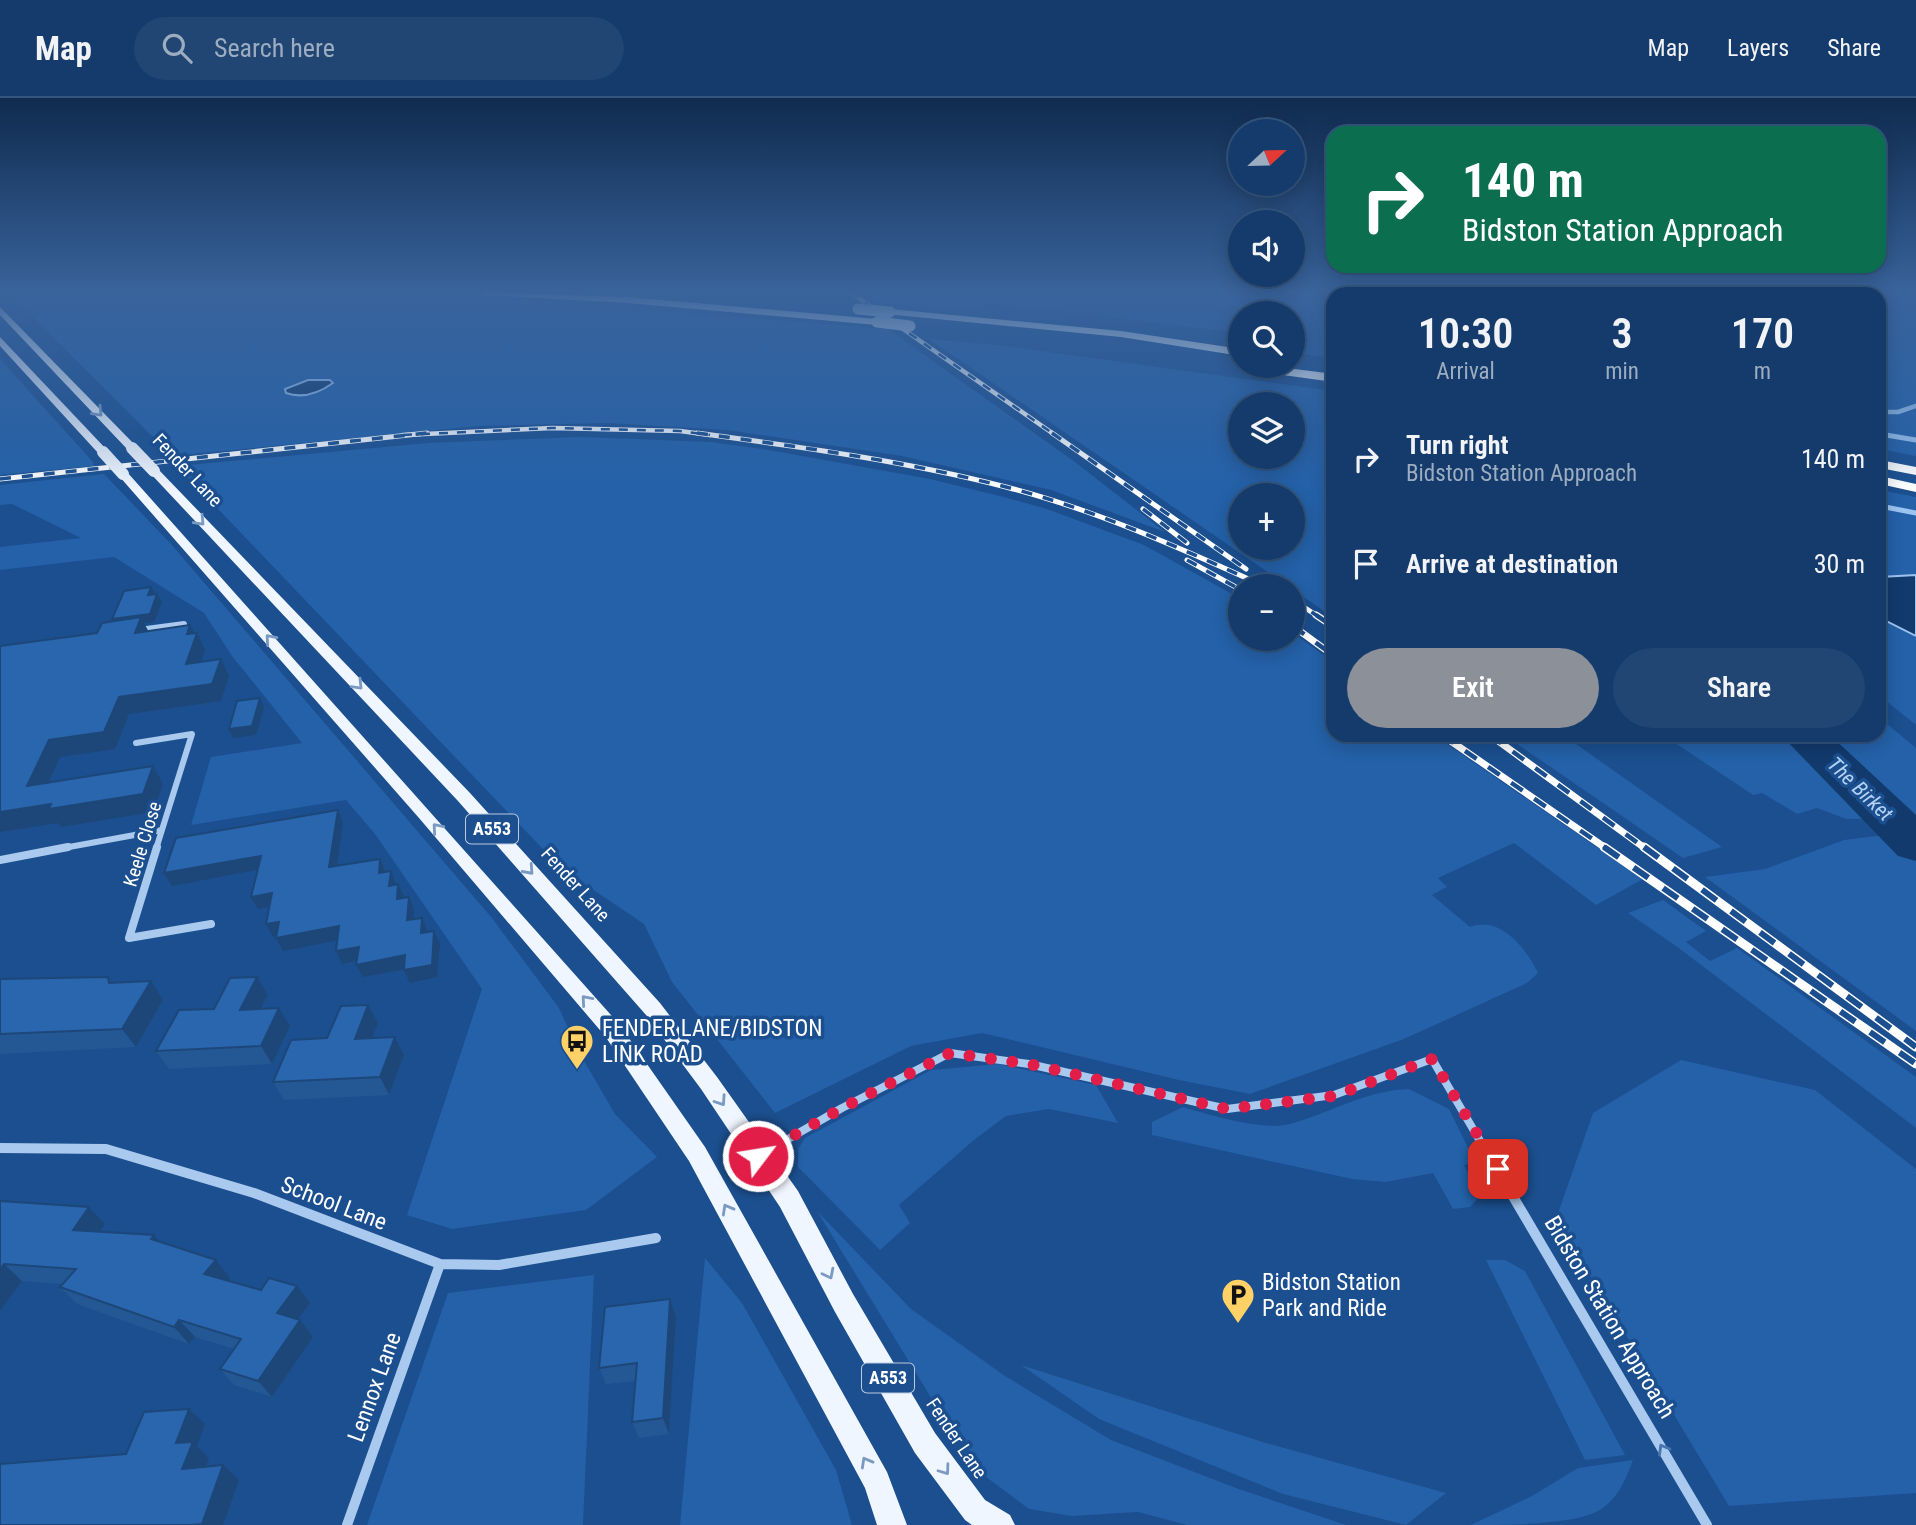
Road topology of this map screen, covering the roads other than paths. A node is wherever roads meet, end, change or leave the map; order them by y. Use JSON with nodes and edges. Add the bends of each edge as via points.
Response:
{"nodes":[{"id":1,"x":17,"y":359,"type":"edge"},
{"id":2,"x":46,"y":359,"type":"edge"},
{"id":3,"x":1199,"y":359,"type":"edge"},
{"id":4,"x":1228,"y":363,"type":"edge"},
{"id":5,"x":1305,"y":363,"type":"edge"},
{"id":6,"x":1326,"y":366,"type":"edge"},
{"id":7,"x":1305,"y":374,"type":"edge"},
{"id":8,"x":1326,"y":377,"type":"edge"},
{"id":9,"x":1886,"y":457,"type":"edge"},
{"id":10,"x":1916,"y":462,"type":"edge"},
{"id":11,"x":1886,"y":465,"type":"edge"},
{"id":12,"x":1916,"y":471,"type":"edge"},
{"id":13,"x":1886,"y":473,"type":"edge"},
{"id":14,"x":1916,"y":479,"type":"edge"},
{"id":15,"x":1886,"y":481,"type":"edge"},
{"id":16,"x":1916,"y":488,"type":"edge"},
{"id":17,"x":184,"y":624,"type":"edge"},
{"id":18,"x":131,"y":631,"type":"edge"},
{"id":19,"x":136,"y":743,"type":"dead end"},
{"id":20,"x":162,"y":830,"type":"junction"},
{"id":21,"x":0,"y":859,"type":"edge"},
{"id":22,"x":211,"y":924,"type":"dead end"},
{"id":23,"x":0,"y":1148,"type":"edge"},
{"id":24,"x":758,"y":1156,"type":"junction"},
{"id":25,"x":656,"y":1238,"type":"dead end"},
{"id":26,"x":440,"y":1264,"type":"junction"},
{"id":27,"x":348,"y":1525,"type":"edge"},
{"id":28,"x":892,"y":1525,"type":"edge"},
{"id":29,"x":1000,"y":1525,"type":"edge"},
{"id":30,"x":1707,"y":1525,"type":"edge"}],
"edges":[{"from":28,"to":1,"type":"main road","number":"A553","one_way":true,"bridge":true,"via":[[877,1482],[697,1154],[612,1030]]},
{"from":2,"to":24,"type":"main road","name":"Fender Lane","number":"A553","one_way":true,"bridge":true,"via":[[464,797],[644,999]]},
{"from":3,"to":4,"type":"highway"},
{"from":5,"to":6,"type":"highway"},
{"from":7,"to":8,"type":"highway"},
{"from":9,"to":10,"type":"highway"},
{"from":11,"to":12,"type":"highway"},
{"from":13,"to":14,"type":"highway"},
{"from":15,"to":16,"type":"highway"},
{"from":17,"to":18,"type":"street"},
{"from":19,"to":20,"type":"street","name":"Keele Close","via":[[192,734]]},
{"from":20,"to":21,"type":"street"},
{"from":20,"to":22,"type":"street","name":"Keele Close","via":[[129,938]]},
{"from":23,"to":26,"type":"street","name":"School Lane","via":[[106,1149],[254,1193]]},
{"from":24,"to":29,"type":"main road","name":"Fender Lane","number":"A553","one_way":true,"via":[[798,1213],[925,1443],[975,1510]]},
{"from":30,"to":24,"type":"street","name":"Bidston Station Approach","one_way":true,"via":[[1432,1059],[1334,1096],[1227,1109],[1029,1064],[950,1053]]},
{"from":25,"to":26,"type":"street","name":"School Lane","via":[[499,1265]]},
{"from":26,"to":27,"type":"street","name":"Lennox Lane"}]}
